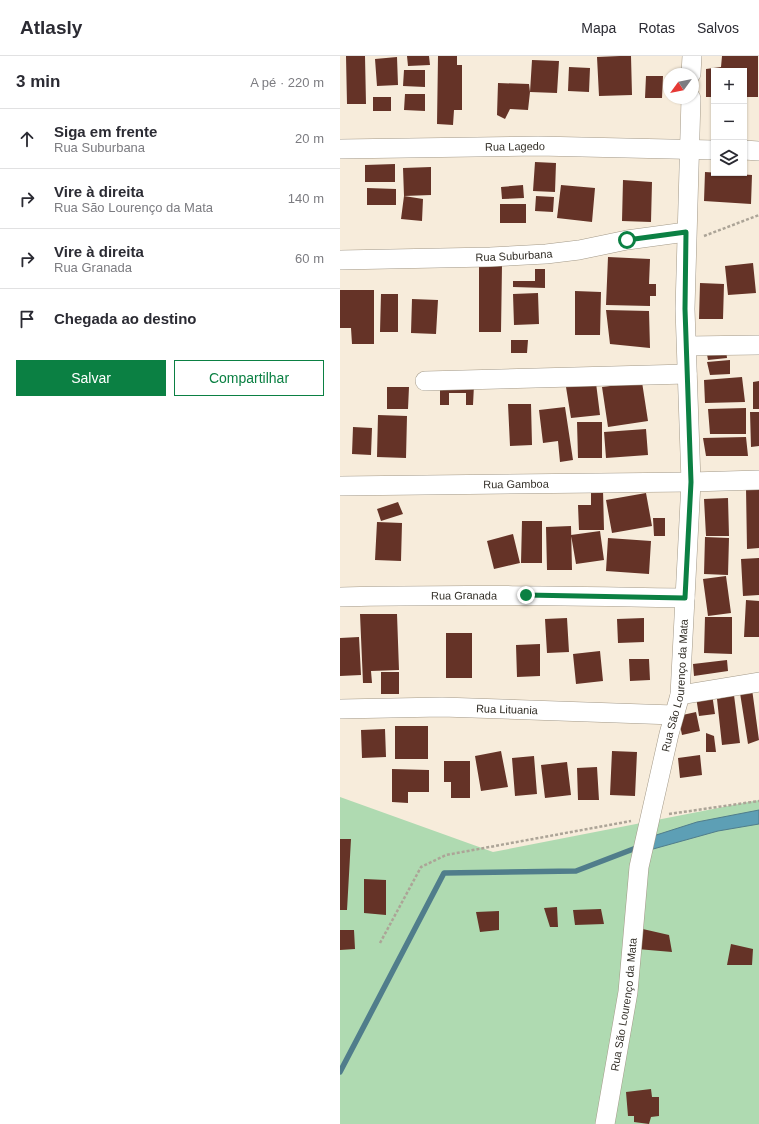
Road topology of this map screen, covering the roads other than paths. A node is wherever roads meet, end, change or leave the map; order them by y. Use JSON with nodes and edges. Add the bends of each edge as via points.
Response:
{"nodes":[{"id":1,"x":692,"y":56,"type":"edge"},
{"id":2,"x":692,"y":68,"type":"edge"},
{"id":3,"x":691,"y":104,"type":"edge"},
{"id":4,"x":340,"y":149,"type":"edge"},
{"id":5,"x":689,"y":149,"type":"junction"},
{"id":6,"x":711,"y":150,"type":"edge"},
{"id":7,"x":747,"y":150,"type":"edge"},
{"id":8,"x":759,"y":151,"type":"edge"},
{"id":9,"x":687,"y":237,"type":"junction"},
{"id":10,"x":340,"y":260,"type":"edge"},
{"id":11,"x":759,"y":345,"type":"edge"},
{"id":12,"x":687,"y":346,"type":"junction"},
{"id":13,"x":688,"y":374,"type":"junction"},
{"id":14,"x":425,"y":381,"type":"dead end"},
{"id":15,"x":759,"y":480,"type":"edge"},
{"id":16,"x":691,"y":482,"type":"junction"},
{"id":17,"x":340,"y":486,"type":"edge"},
{"id":18,"x":340,"y":597,"type":"edge"},
{"id":19,"x":685,"y":598,"type":"junction"},
{"id":20,"x":759,"y":682,"type":"edge"},
{"id":21,"x":680,"y":695,"type":"junction"},
{"id":22,"x":340,"y":709,"type":"edge"},
{"id":23,"x":674,"y":716,"type":"junction"},
{"id":24,"x":605,"y":1124,"type":"edge"}],
"edges":[{"from":1,"to":2,"type":"street"},
{"from":3,"to":5,"type":"street","name":"Rua São Lourenço da Mata"},
{"from":4,"to":5,"type":"street","name":"Rua Lagedo","via":[[538,146]]},
{"from":5,"to":6,"type":"street","name":"Rua Lagedo"},
{"from":5,"to":9,"type":"street","name":"Rua São Lourenço da Mata"},
{"from":7,"to":8,"type":"street"},
{"from":9,"to":10,"type":"street","name":"Rua Suburbana","via":[[627,240],[546,254]]},
{"from":9,"to":12,"type":"street","name":"Rua São Lourenço da Mata"},
{"from":11,"to":12,"type":"street"},
{"from":12,"to":13,"type":"street","name":"Rua São Lourenço da Mata"},
{"from":13,"to":14,"type":"street"},
{"from":13,"to":16,"type":"street","name":"Rua São Lourenço da Mata"},
{"from":15,"to":16,"type":"street","name":"Rua Gamboa"},
{"from":16,"to":17,"type":"street","name":"Rua Gamboa"},
{"from":16,"to":19,"type":"street","name":"Rua São Lourenço da Mata"},
{"from":18,"to":19,"type":"street","name":"Rua Granada","via":[[526,595]]},
{"from":19,"to":21,"type":"street","name":"Rua São Lourenço da Mata"},
{"from":20,"to":21,"type":"street"},
{"from":21,"to":23,"type":"street","name":"Rua São Lourenço da Mata"},
{"from":22,"to":23,"type":"street","name":"Rua Lituania","via":[[442,707]]},
{"from":23,"to":24,"type":"street","name":"Rua São Lourenço da Mata","via":[[639,867],[628,992]]}]}
